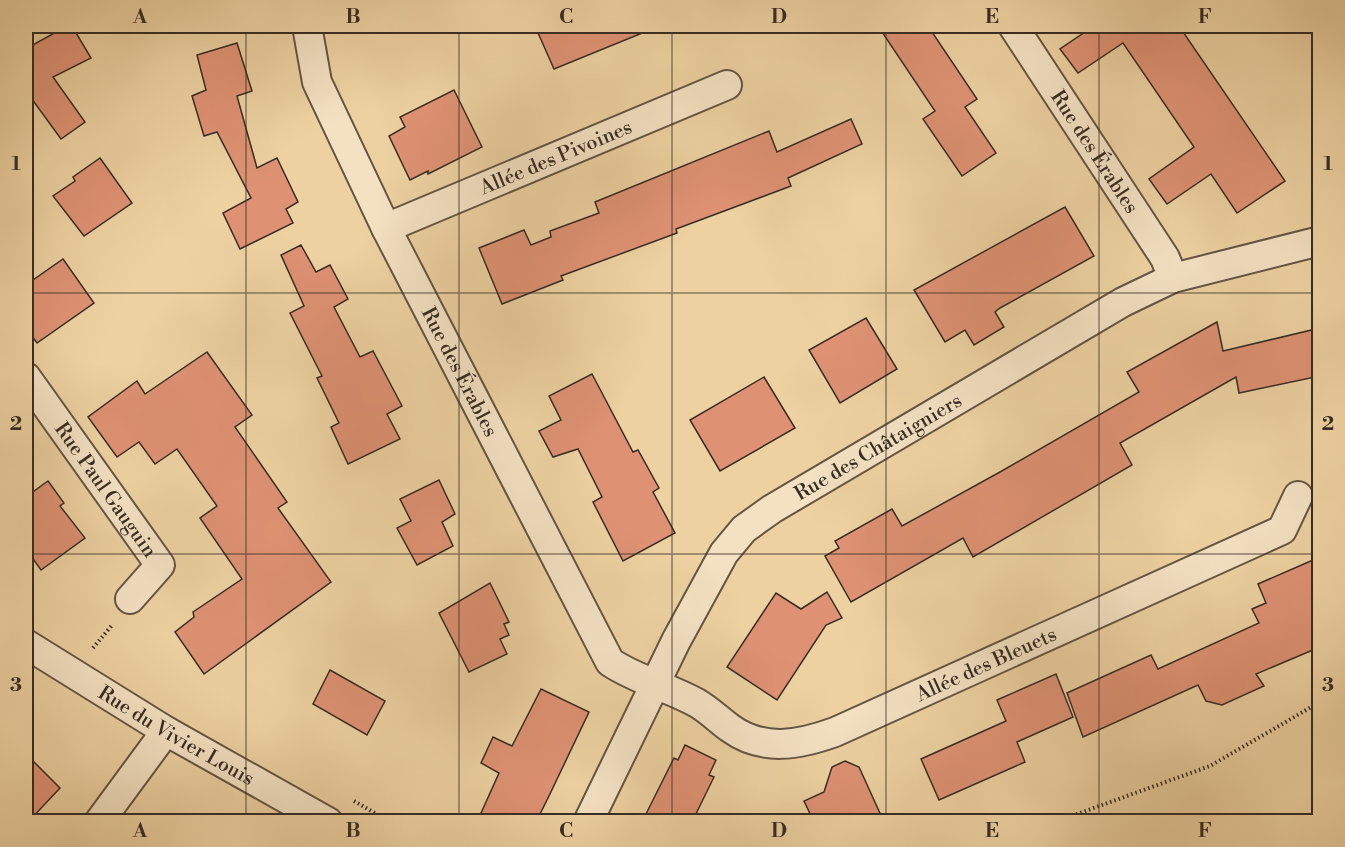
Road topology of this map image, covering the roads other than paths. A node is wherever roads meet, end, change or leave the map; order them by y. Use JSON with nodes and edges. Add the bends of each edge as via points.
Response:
{"nodes":[{"id":1,"x":307,"y":26,"type":"edge"},
{"id":2,"x":1013,"y":26,"type":"edge"},
{"id":3,"x":727,"y":85,"type":"dead end"},
{"id":4,"x":386,"y":228,"type":"junction"},
{"id":5,"x":1320,"y":241,"type":"edge"},
{"id":6,"x":1173,"y":278,"type":"junction"},
{"id":7,"x":26,"y":376,"type":"edge"},
{"id":8,"x":1298,"y":496,"type":"dead end"},
{"id":9,"x":130,"y":599,"type":"road end"},
{"id":10,"x":26,"y":645,"type":"edge"},
{"id":11,"x":657,"y":684,"type":"junction"},
{"id":12,"x":166,"y":731,"type":"junction"},
{"id":13,"x":99,"y":822,"type":"edge"},
{"id":14,"x":328,"y":822,"type":"edge"},
{"id":15,"x":588,"y":822,"type":"edge"}],
"edges":[{"from":1,"to":4,"type":"street","name":"Rue des Érables","via":[[317,82]]},
{"from":2,"to":6,"type":"street","name":"Rue des Érables","via":[[1165,258]]},
{"from":3,"to":4,"type":"street","name":"Allée des Pivoines"},
{"from":4,"to":11,"type":"street","name":"Rue des Érables","via":[[610,662],[632,676]]},
{"from":5,"to":6,"type":"street","name":"Rue des Châtaigniers"},
{"from":6,"to":11,"type":"street","name":"Rue des Châtaigniers","via":[[1123,302],[744,529],[724,553]]},
{"from":7,"to":9,"type":"street","name":"Rue Paul Gauguin","via":[[160,565]]},
{"from":8,"to":11,"type":"street","name":"Allée des Bleuets","via":[[1282,530],[806,742],[784,746],[763,743],[732,730],[698,704]]},
{"from":10,"to":12,"type":"street","name":"Rue du Vivier Louis"},
{"from":11,"to":15,"type":"street","name":"Rue des Châtaigniers"},
{"from":12,"to":13,"type":"street"},
{"from":12,"to":14,"type":"street","name":"Rue du Vivier Louis"}]}
